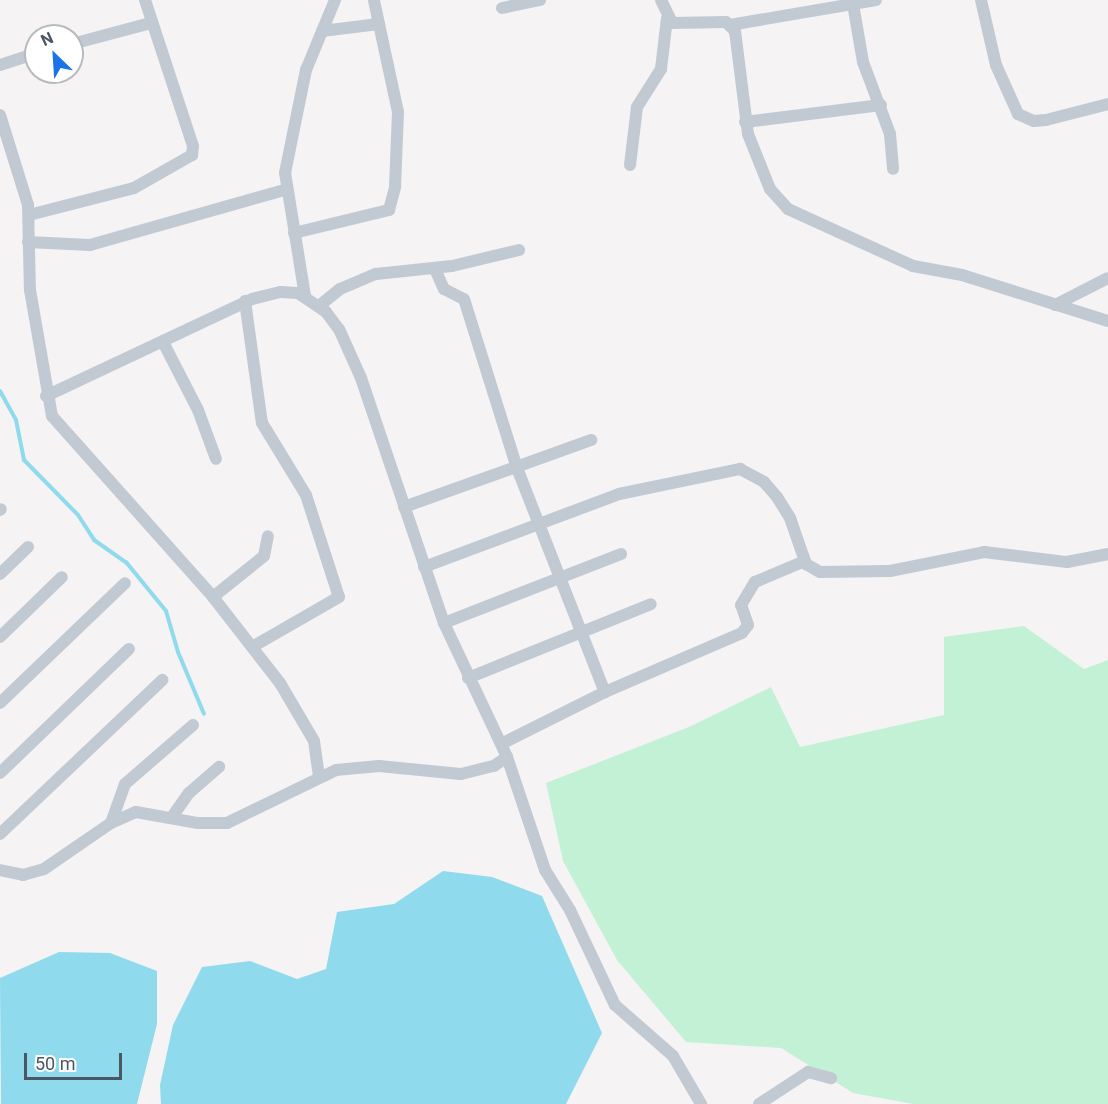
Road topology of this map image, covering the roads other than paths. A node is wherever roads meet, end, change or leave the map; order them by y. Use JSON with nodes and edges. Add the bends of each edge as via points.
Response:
{"nodes":[{"id":1,"x":145,"y":0,"type":"edge"},
{"id":2,"x":335,"y":0,"type":"edge"},
{"id":3,"x":374,"y":0,"type":"edge"},
{"id":4,"x":540,"y":0,"type":"edge"},
{"id":5,"x":661,"y":0,"type":"edge"},
{"id":6,"x":876,"y":0,"type":"edge"},
{"id":7,"x":981,"y":0,"type":"edge"},
{"id":8,"x":853,"y":4,"type":"junction"},
{"id":9,"x":502,"y":8,"type":"dead end"},
{"id":10,"x":667,"y":18,"type":"junction"},
{"id":11,"x":151,"y":23,"type":"junction"},
{"id":12,"x":379,"y":24,"type":"junction"},
{"id":13,"x":730,"y":25,"type":"junction"},
{"id":14,"x":322,"y":32,"type":"junction"},
{"id":15,"x":84,"y":41,"type":"edge"},
{"id":16,"x":24,"y":57,"type":"edge"},
{"id":17,"x":0,"y":64,"type":"edge"},
{"id":18,"x":1108,"y":104,"type":"edge"},
{"id":19,"x":881,"y":105,"type":"junction"},
{"id":20,"x":0,"y":115,"type":"edge"},
{"id":21,"x":745,"y":122,"type":"junction"},
{"id":22,"x":630,"y":165,"type":"dead end"},
{"id":23,"x":893,"y":169,"type":"dead end"},
{"id":24,"x":285,"y":190,"type":"junction"},
{"id":25,"x":29,"y":215,"type":"junction"},
{"id":26,"x":294,"y":233,"type":"junction"},
{"id":27,"x":28,"y":242,"type":"junction"},
{"id":28,"x":519,"y":250,"type":"dead end"},
{"id":29,"x":435,"y":269,"type":"junction"},
{"id":30,"x":1108,"y":278,"type":"edge"},
{"id":31,"x":305,"y":296,"type":"junction"},
{"id":32,"x":244,"y":301,"type":"junction"},
{"id":33,"x":1056,"y":304,"type":"junction"},
{"id":34,"x":320,"y":306,"type":"junction"},
{"id":35,"x":1108,"y":321,"type":"edge"},
{"id":36,"x":163,"y":342,"type":"junction"},
{"id":37,"x":46,"y":396,"type":"junction"},
{"id":38,"x":591,"y":440,"type":"dead end"},
{"id":39,"x":216,"y":459,"type":"dead end"},
{"id":40,"x":517,"y":468,"type":"junction"},
{"id":41,"x":404,"y":507,"type":"junction"},
{"id":42,"x":539,"y":523,"type":"junction"},
{"id":43,"x":268,"y":536,"type":"dead end"},
{"id":44,"x":28,"y":548,"type":"dead end"},
{"id":45,"x":621,"y":554,"type":"dead end"},
{"id":46,"x":1108,"y":554,"type":"edge"},
{"id":47,"x":805,"y":561,"type":"junction"},
{"id":48,"x":424,"y":567,"type":"junction"},
{"id":49,"x":0,"y":574,"type":"edge"},
{"id":50,"x":63,"y":577,"type":"dead end"},
{"id":51,"x":560,"y":577,"type":"junction"},
{"id":52,"x":125,"y":583,"type":"dead end"},
{"id":53,"x":213,"y":597,"type":"junction"},
{"id":54,"x":651,"y":604,"type":"dead end"},
{"id":55,"x":444,"y":623,"type":"junction"},
{"id":56,"x":581,"y":632,"type":"junction"},
{"id":57,"x":0,"y":637,"type":"edge"},
{"id":58,"x":252,"y":647,"type":"junction"},
{"id":59,"x":129,"y":649,"type":"dead end"},
{"id":60,"x":468,"y":678,"type":"junction"},
{"id":61,"x":162,"y":680,"type":"dead end"},
{"id":62,"x":605,"y":692,"type":"junction"},
{"id":63,"x":0,"y":703,"type":"edge"},
{"id":64,"x":193,"y":725,"type":"dead end"},
{"id":65,"x":501,"y":744,"type":"junction"},
{"id":66,"x":507,"y":757,"type":"junction"},
{"id":67,"x":219,"y":766,"type":"dead end"},
{"id":68,"x":0,"y":773,"type":"edge"},
{"id":69,"x":319,"y":777,"type":"junction"},
{"id":70,"x":172,"y":817,"type":"junction"},
{"id":71,"x":111,"y":823,"type":"junction"},
{"id":72,"x":0,"y":834,"type":"edge"},
{"id":73,"x":0,"y":870,"type":"edge"},
{"id":74,"x":831,"y":1078,"type":"dead end"},
{"id":75,"x":701,"y":1104,"type":"edge"},
{"id":76,"x":759,"y":1104,"type":"edge"}],
"edges":[{"from":1,"to":11,"type":"street"},
{"from":2,"to":14,"type":"street"},
{"from":3,"to":12,"type":"street"},
{"from":4,"to":9,"type":"street"},
{"from":5,"to":10,"type":"street"},
{"from":6,"to":8,"type":"street"},
{"from":7,"to":18,"type":"street","via":[[996,65],[1018,114],[1034,121],[1046,120]]},
{"from":8,"to":13,"type":"street"},
{"from":8,"to":19,"type":"street","via":[[863,62]]},
{"from":10,"to":13,"type":"street","via":[[676,24]]},
{"from":10,"to":22,"type":"street","via":[[661,69],[637,107]]},
{"from":11,"to":15,"type":"street"},
{"from":11,"to":25,"type":"street","via":[[193,146],[192,155],[134,188]]},
{"from":12,"to":14,"type":"street"},
{"from":12,"to":26,"type":"street","via":[[398,112],[389,210]]},
{"from":13,"to":21,"type":"street","via":[[736,36]]},
{"from":14,"to":24,"type":"street","via":[[306,70],[286,166]]},
{"from":16,"to":17,"type":"street"},
{"from":19,"to":21,"type":"street"},
{"from":19,"to":23,"type":"street","via":[[890,134]]},
{"from":20,"to":25,"type":"street","via":[[22,178]]},
{"from":21,"to":33,"type":"street","via":[[770,189],[798,216],[913,266],[962,275]]},
{"from":24,"to":26,"type":"street"},
{"from":24,"to":27,"type":"street","via":[[90,245]]},
{"from":25,"to":27,"type":"street"},
{"from":26,"to":31,"type":"street"},
{"from":27,"to":37,"type":"street","via":[[30,290]]},
{"from":28,"to":29,"type":"street"},
{"from":29,"to":34,"type":"street","via":[[376,273],[340,289]]},
{"from":29,"to":40,"type":"street","via":[[444,289],[464,299]]},
{"from":30,"to":33,"type":"street"},
{"from":31,"to":32,"type":"street","via":[[280,292]]},
{"from":31,"to":34,"type":"street"},
{"from":32,"to":36,"type":"street"},
{"from":32,"to":58,"type":"street","via":[[262,423],[306,495],[339,597]]},
{"from":33,"to":35,"type":"street"},
{"from":34,"to":41,"type":"street","via":[[339,329],[352,356]]},
{"from":36,"to":37,"type":"street"},
{"from":36,"to":39,"type":"street","via":[[198,410]]},
{"from":37,"to":53,"type":"street","via":[[52,416],[60,426]]},
{"from":38,"to":40,"type":"street"},
{"from":40,"to":41,"type":"street"},
{"from":40,"to":42,"type":"street"},
{"from":41,"to":48,"type":"street"},
{"from":42,"to":47,"type":"street","via":[[619,494],[740,469],[758,477],[777,497],[790,518]]},
{"from":42,"to":48,"type":"street"},
{"from":42,"to":51,"type":"street"},
{"from":43,"to":53,"type":"street","via":[[264,556]]},
{"from":44,"to":49,"type":"street"},
{"from":45,"to":51,"type":"street"},
{"from":46,"to":47,"type":"street","via":[[1067,562],[984,552],[935,564],[857,574],[820,572]]},
{"from":47,"to":62,"type":"street","via":[[755,582],[741,605],[748,625],[742,633]]},
{"from":48,"to":55,"type":"street"},
{"from":50,"to":57,"type":"street"},
{"from":51,"to":55,"type":"street"},
{"from":51,"to":56,"type":"street"},
{"from":52,"to":63,"type":"street"},
{"from":53,"to":58,"type":"street"},
{"from":54,"to":56,"type":"street"},
{"from":55,"to":60,"type":"street"},
{"from":56,"to":60,"type":"street"},
{"from":56,"to":62,"type":"street"},
{"from":58,"to":69,"type":"street","via":[[307,724],[317,751]]},
{"from":59,"to":68,"type":"street"},
{"from":60,"to":65,"type":"street"},
{"from":61,"to":72,"type":"street"},
{"from":62,"to":65,"type":"street"},
{"from":64,"to":71,"type":"street","via":[[125,784]]},
{"from":65,"to":66,"type":"street"},
{"from":66,"to":69,"type":"street","via":[[494,766],[461,774],[366,766]]},
{"from":66,"to":75,"type":"street","via":[[545,870],[570,910],[610,998],[626,1017],[674,1056]]},
{"from":67,"to":70,"type":"street","via":[[189,793]]},
{"from":69,"to":70,"type":"street","via":[[234,821],[198,823]]},
{"from":70,"to":71,"type":"street","via":[[136,812]]},
{"from":71,"to":73,"type":"street","via":[[44,869],[23,875]]},
{"from":74,"to":76,"type":"street","via":[[808,1071]]}]}
